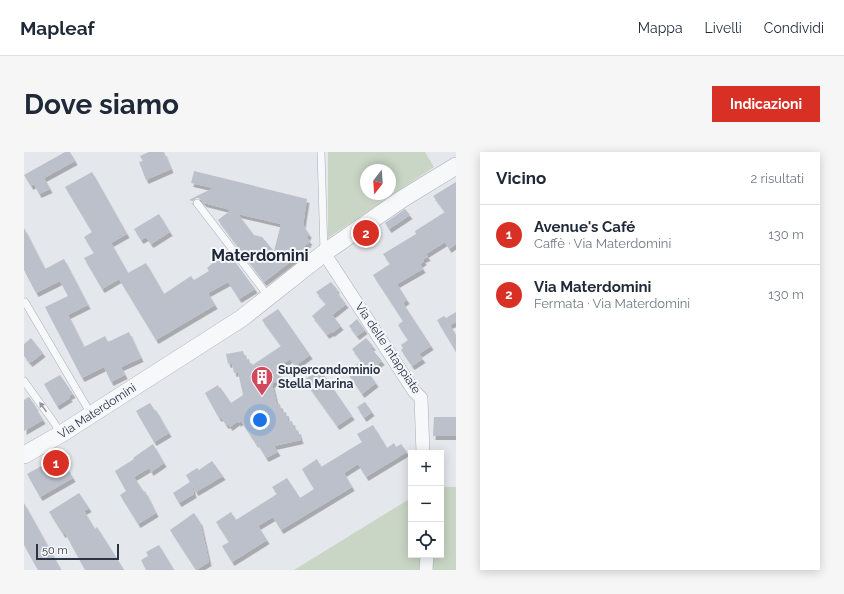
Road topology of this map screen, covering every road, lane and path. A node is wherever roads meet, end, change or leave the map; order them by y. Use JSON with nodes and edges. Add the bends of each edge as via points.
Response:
{"nodes":[{"id":1,"x":321,"y":152,"type":"edge"},
{"id":2,"x":456,"y":166,"type":"edge"},
{"id":3,"x":197,"y":203,"type":"dead end"},
{"id":4,"x":324,"y":252,"type":"junction"},
{"id":5,"x":269,"y":298,"type":"junction"},
{"id":6,"x":25,"y":302,"type":"dead end"},
{"id":7,"x":24,"y":381,"type":"edge"},
{"id":8,"x":91,"y":414,"type":"junction"},
{"id":9,"x":61,"y":434,"type":"junction"},
{"id":10,"x":423,"y":450,"type":"edge"},
{"id":11,"x":24,"y":455,"type":"edge"},
{"id":12,"x":427,"y":558,"type":"edge"},
{"id":13,"x":426,"y":570,"type":"edge"}],
"edges":[{"from":1,"to":4,"type":"lane"},
{"from":2,"to":4,"type":"street","name":"Via Materdomini"},
{"from":3,"to":5,"type":"lane"},
{"from":4,"to":5,"type":"street","name":"Via Materdomini"},
{"from":4,"to":10,"type":"street","name":"Via delle Intappiate","via":[[421,398]]},
{"from":5,"to":8,"type":"street","name":"Via Materdomini","via":[[242,318]]},
{"from":6,"to":8,"type":"lane"},
{"from":9,"to":7,"type":"lane","one_way":true},
{"from":8,"to":9,"type":"street","name":"Via Materdomini"},
{"from":9,"to":11,"type":"street","name":"Via Materdomini"},
{"from":12,"to":13,"type":"street"}]}
